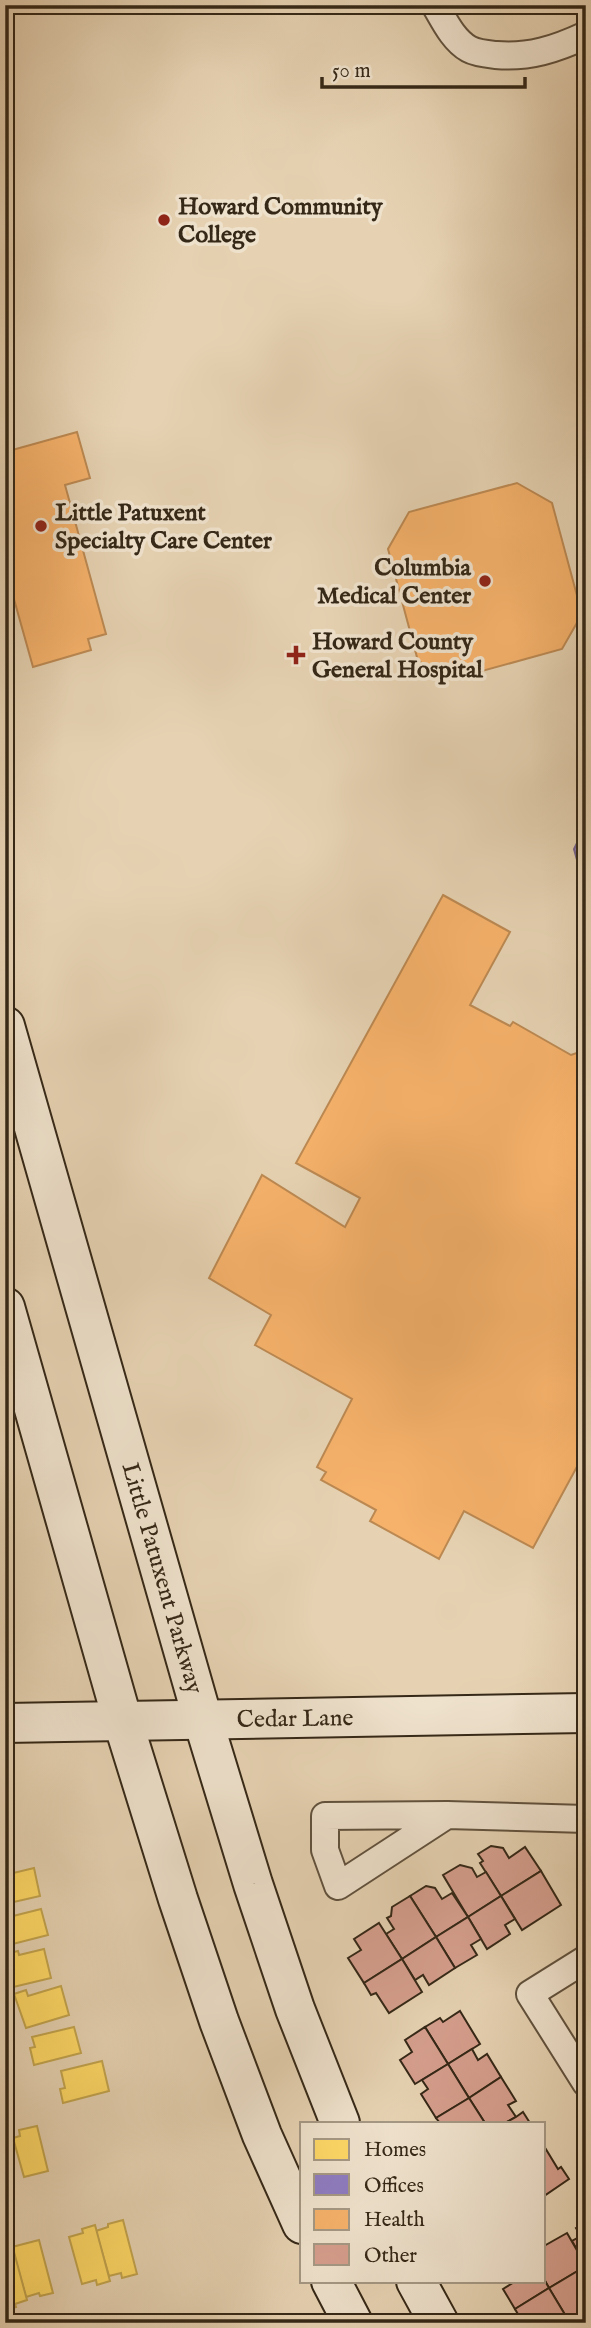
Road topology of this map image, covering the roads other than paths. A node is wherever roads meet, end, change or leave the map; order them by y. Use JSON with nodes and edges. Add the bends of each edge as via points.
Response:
{"nodes":[{"id":1,"x":435,"y":5,"type":"edge"},
{"id":2,"x":586,"y":35,"type":"edge"},
{"id":3,"x":5,"y":1026,"type":"edge"},
{"id":4,"x":5,"y":1307,"type":"edge"},
{"id":5,"x":586,"y":1713,"type":"edge"},
{"id":6,"x":203,"y":1720,"type":"junction"},
{"id":7,"x":123,"y":1721,"type":"junction"},
{"id":8,"x":5,"y":1723,"type":"edge"},
{"id":9,"x":447,"y":1815,"type":"dead end"},
{"id":10,"x":586,"y":1819,"type":"edge"},
{"id":11,"x":586,"y":1959,"type":"edge"},
{"id":12,"x":586,"y":2083,"type":"edge"},
{"id":13,"x":340,"y":2122,"type":"edge"},
{"id":14,"x":300,"y":2220,"type":"edge"},
{"id":15,"x":332,"y":2282,"type":"edge"},
{"id":16,"x":417,"y":2282,"type":"edge"},
{"id":17,"x":353,"y":2323,"type":"edge"},
{"id":18,"x":439,"y":2323,"type":"edge"}],
"edges":[{"from":1,"to":2,"type":"street","via":[[458,40],[487,54],[523,56]]},
{"from":3,"to":6,"type":"main road","name":"Little Patuxent Parkway"},
{"from":4,"to":7,"type":"main road"},
{"from":5,"to":6,"type":"main road","name":"Cedar Lane"},
{"from":6,"to":7,"type":"main road","name":"Cedar Lane"},
{"from":6,"to":13,"type":"main road","name":"Little Patuxent Parkway","via":[[261,1909]]},
{"from":7,"to":8,"type":"main road","name":"Cedar Lane"},
{"from":7,"to":14,"type":"main road","via":[[219,2021]]},
{"from":9,"to":10,"type":"street"},
{"from":11,"to":12,"type":"street","via":[[530,1994]]},
{"from":15,"to":17,"type":"main road"},
{"from":16,"to":18,"type":"main road"}]}
